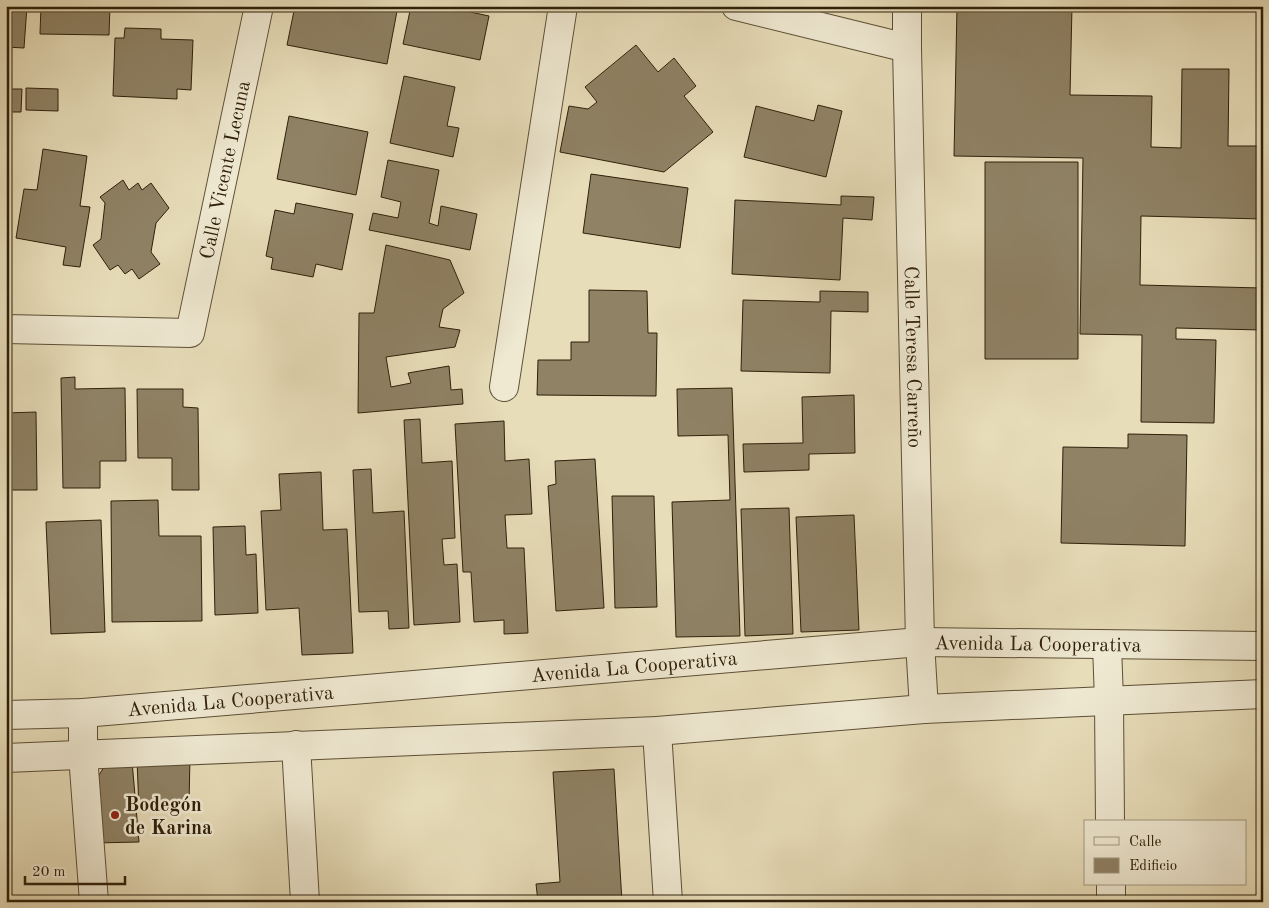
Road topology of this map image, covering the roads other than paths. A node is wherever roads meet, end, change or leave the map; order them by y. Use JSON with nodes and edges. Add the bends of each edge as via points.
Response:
{"nodes":[{"id":1,"x":259,"y":6,"type":"edge"},
{"id":2,"x":563,"y":6,"type":"edge"},
{"id":3,"x":736,"y":6,"type":"edge"},
{"id":4,"x":907,"y":6,"type":"edge"},
{"id":5,"x":906,"y":48,"type":"junction"},
{"id":6,"x":6,"y":329,"type":"edge"},
{"id":7,"x":504,"y":387,"type":"dead end"},
{"id":8,"x":920,"y":642,"type":"junction"},
{"id":9,"x":1107,"y":644,"type":"junction"},
{"id":10,"x":1263,"y":646,"type":"edge"},
{"id":11,"x":1263,"y":694,"type":"edge"},
{"id":12,"x":1109,"y":700,"type":"junction"},
{"id":13,"x":924,"y":709,"type":"junction"},
{"id":14,"x":83,"y":713,"type":"junction"},
{"id":15,"x":6,"y":715,"type":"edge"},
{"id":16,"x":657,"y":731,"type":"junction"},
{"id":17,"x":296,"y":745,"type":"junction"},
{"id":18,"x":83,"y":754,"type":"junction"},
{"id":19,"x":6,"y":758,"type":"edge"},
{"id":20,"x":1110,"y":820,"type":"edge"},
{"id":21,"x":1111,"y":886,"type":"edge"},
{"id":22,"x":94,"y":902,"type":"edge"},
{"id":23,"x":305,"y":902,"type":"edge"},
{"id":24,"x":668,"y":902,"type":"edge"},
{"id":25,"x":1111,"y":902,"type":"edge"}],
"edges":[{"from":1,"to":6,"type":"street","name":"Calle Vicente Lecuna","via":[[190,333]]},
{"from":2,"to":7,"type":"street"},
{"from":3,"to":5,"type":"street"},
{"from":4,"to":5,"type":"street","name":"Calle Teresa Carreño"},
{"from":5,"to":8,"type":"street","name":"Calle Teresa Carreño"},
{"from":8,"to":9,"type":"street","name":"Avenida La Cooperativa"},
{"from":8,"to":13,"type":"street","name":"Calle Teresa Carreño"},
{"from":8,"to":14,"type":"street","name":"Avenida La Cooperativa"},
{"from":9,"to":10,"type":"street","name":"Avenida La Cooperativa"},
{"from":9,"to":12,"type":"street"},
{"from":11,"to":12,"type":"street"},
{"from":12,"to":13,"type":"street"},
{"from":12,"to":20,"type":"street"},
{"from":13,"to":16,"type":"street"},
{"from":14,"to":15,"type":"street","name":"Avenida La Cooperativa"},
{"from":14,"to":18,"type":"street"},
{"from":16,"to":17,"type":"street"},
{"from":16,"to":24,"type":"street"},
{"from":17,"to":18,"type":"street"},
{"from":17,"to":23,"type":"street"},
{"from":18,"to":19,"type":"street"},
{"from":18,"to":22,"type":"street"},
{"from":21,"to":25,"type":"street"}]}
